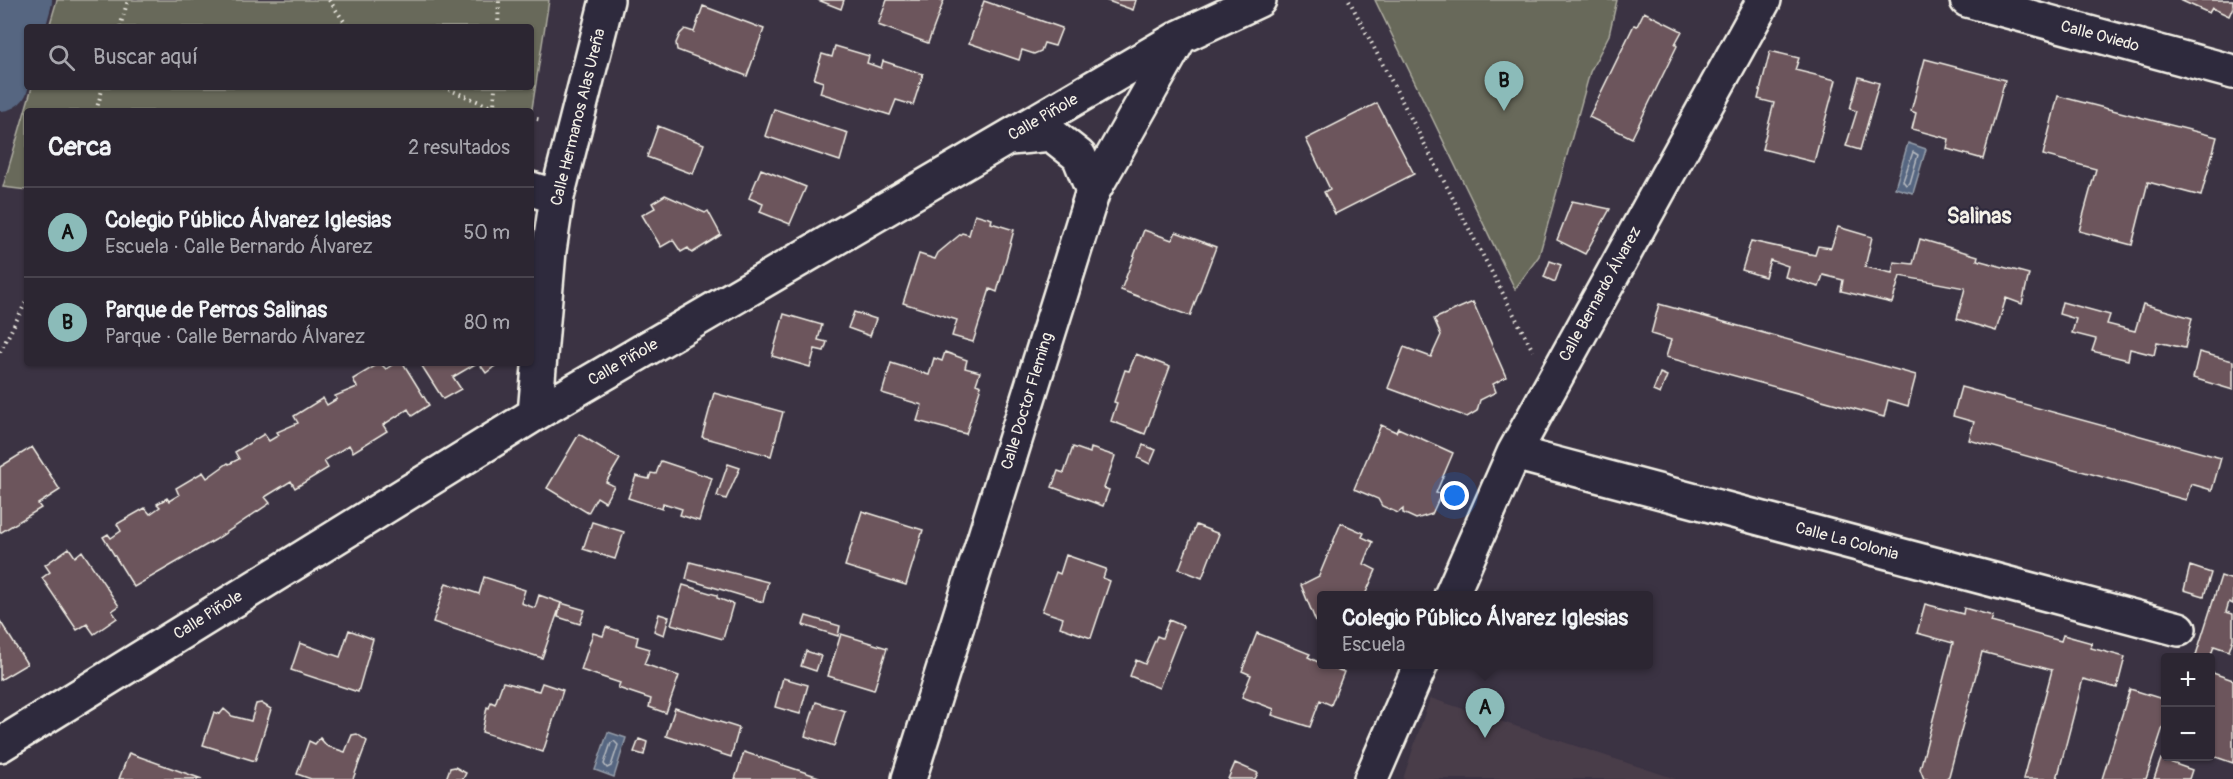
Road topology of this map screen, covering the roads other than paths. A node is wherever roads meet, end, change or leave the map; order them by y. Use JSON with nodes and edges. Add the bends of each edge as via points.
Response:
{"nodes":[{"id":1,"x":607,"y":0,"type":"edge"},
{"id":2,"x":1259,"y":0,"type":"edge"},
{"id":3,"x":1764,"y":0,"type":"edge"},
{"id":4,"x":1967,"y":0,"type":"edge"},
{"id":5,"x":1180,"y":37,"type":"junction"},
{"id":6,"x":2233,"y":72,"type":"edge"},
{"id":7,"x":1005,"y":139,"type":"junction"},
{"id":8,"x":1094,"y":190,"type":"junction"},
{"id":9,"x":544,"y":193,"type":"edge"},
{"id":10,"x":535,"y":414,"type":"junction"},
{"id":11,"x":1514,"y":453,"type":"junction"},
{"id":12,"x":1453,"y":591,"type":"edge"},
{"id":13,"x":2180,"y":629,"type":"dead end"},
{"id":14,"x":1419,"y":669,"type":"edge"},
{"id":15,"x":0,"y":746,"type":"edge"},
{"id":16,"x":909,"y":779,"type":"edge"},
{"id":17,"x":1371,"y":779,"type":"edge"}],
"edges":[{"from":1,"to":9,"type":"street","name":"Calle Hermanos Alas Ureña"},
{"from":2,"to":5,"type":"street","name":"Calle Piñole"},
{"from":3,"to":11,"type":"street","name":"Calle Bernardo Álvarez"},
{"from":4,"to":6,"type":"street","name":"Calle Oviedo"},
{"from":5,"to":7,"type":"street","name":"Calle Piñole"},
{"from":5,"to":8,"type":"street","name":"Calle Doctor Fleming"},
{"from":7,"to":8,"type":"street","via":[[1051,134],[1079,156]]},
{"from":7,"to":10,"type":"street","name":"Calle Piñole"},
{"from":8,"to":16,"type":"street","name":"Calle Doctor Fleming"},
{"from":9,"to":10,"type":"street","name":"Calle Hermanos Alas Ureña","via":[[549,251]]},
{"from":10,"to":15,"type":"street","name":"Calle Piñole"},
{"from":11,"to":12,"type":"street","name":"Calle Bernardo Álvarez"},
{"from":11,"to":13,"type":"street","name":"Calle La Colonia"},
{"from":14,"to":17,"type":"street"}]}
